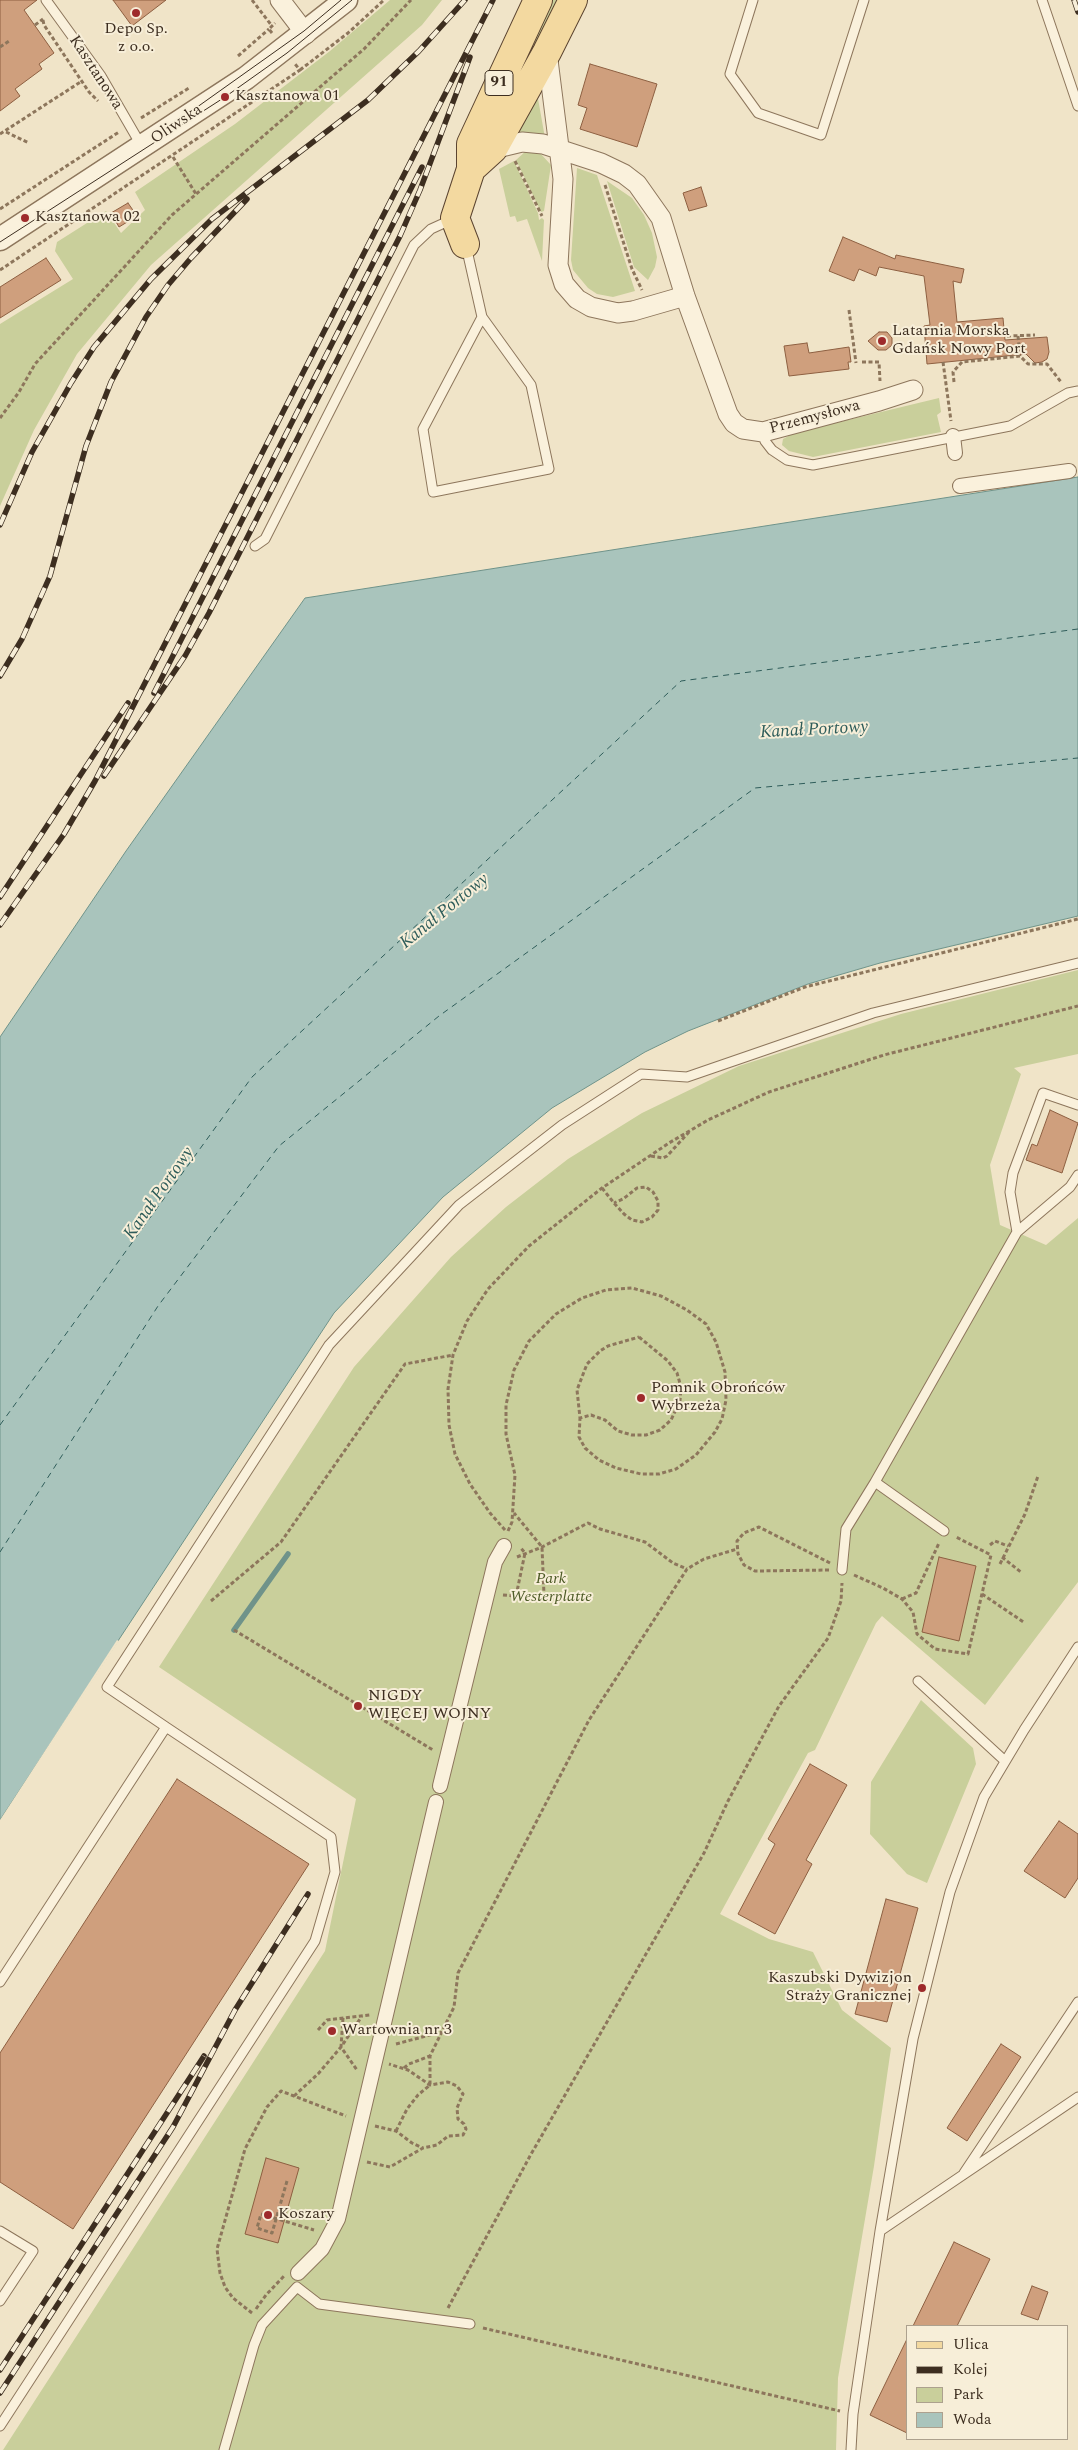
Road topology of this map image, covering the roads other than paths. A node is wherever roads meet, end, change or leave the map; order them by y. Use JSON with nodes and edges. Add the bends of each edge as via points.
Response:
{"nodes":[{"id":1,"x":46,"y":0,"type":"edge"},
{"id":2,"x":280,"y":0,"type":"edge"},
{"id":3,"x":346,"y":0,"type":"edge"},
{"id":4,"x":538,"y":0,"type":"edge"},
{"id":5,"x":573,"y":0,"type":"edge"},
{"id":6,"x":753,"y":0,"type":"edge"},
{"id":7,"x":864,"y":0,"type":"edge"},
{"id":8,"x":1042,"y":0,"type":"edge"},
{"id":9,"x":306,"y":34,"type":"junction"},
{"id":10,"x":547,"y":52,"type":"junction"},
{"id":11,"x":1078,"y":106,"type":"edge"},
{"id":12,"x":143,"y":147,"type":"junction"},
{"id":13,"x":560,"y":149,"type":"junction"},
{"id":14,"x":504,"y":155,"type":"junction"},
{"id":15,"x":471,"y":169,"type":"junction"},
{"id":16,"x":455,"y":218,"type":"junction"},
{"id":17,"x":0,"y":239,"type":"edge"},
{"id":18,"x":465,"y":244,"type":"joint"},
{"id":19,"x":685,"y":296,"type":"junction"},
{"id":20,"x":482,"y":318,"type":"junction"},
{"id":21,"x":912,"y":390,"type":"dead end"},
{"id":22,"x":1078,"y":392,"type":"edge"},
{"id":23,"x":763,"y":432,"type":"junction"},
{"id":24,"x":953,"y":436,"type":"junction"},
{"id":25,"x":956,"y":453,"type":"dead end"},
{"id":26,"x":1074,"y":470,"type":"edge"},
{"id":27,"x":960,"y":486,"type":"dead end"},
{"id":28,"x":255,"y":546,"type":"dead end"},
{"id":29,"x":1078,"y":962,"type":"edge"},
{"id":30,"x":1078,"y":1104,"type":"edge"},
{"id":31,"x":1078,"y":1175,"type":"edge"},
{"id":32,"x":1017,"y":1232,"type":"junction"},
{"id":33,"x":876,"y":1482,"type":"junction"},
{"id":34,"x":944,"y":1531,"type":"road end"},
{"id":35,"x":508,"y":1543,"type":"road end"},
{"id":36,"x":842,"y":1570,"type":"road end"},
{"id":37,"x":1078,"y":1647,"type":"edge"},
{"id":38,"x":918,"y":1681,"type":"dead end"},
{"id":39,"x":166,"y":1727,"type":"junction"},
{"id":40,"x":1005,"y":1761,"type":"junction"},
{"id":41,"x":440,"y":1786,"type":"dead end"},
{"id":42,"x":436,"y":1802,"type":"dead end"},
{"id":43,"x":0,"y":1982,"type":"edge"},
{"id":44,"x":1078,"y":2002,"type":"edge"},
{"id":45,"x":1078,"y":2097,"type":"edge"},
{"id":46,"x":961,"y":2177,"type":"junction"},
{"id":47,"x":0,"y":2230,"type":"edge"},
{"id":48,"x":880,"y":2231,"type":"junction"},
{"id":49,"x":298,"y":2273,"type":"dead end"},
{"id":50,"x":0,"y":2302,"type":"edge"},
{"id":51,"x":470,"y":2324,"type":"road end"},
{"id":52,"x":0,"y":2426,"type":"edge"},
{"id":53,"x":224,"y":2450,"type":"edge"},
{"id":54,"x":851,"y":2450,"type":"edge"}],
"edges":[{"from":1,"to":12,"type":"lane","name":"Kasztanowa","via":[[101,76]]},
{"from":2,"to":9,"type":"street"},
{"from":3,"to":9,"type":"street","name":"Oliwska"},
{"from":4,"to":15,"type":"main road","name":"Przemysłowa","number":"91","via":[[470,144]]},
{"from":5,"to":10,"type":"main road","name":"Przemysłowa"},
{"from":6,"to":7,"type":"lane","via":[[730,74],[758,113],[821,135]]},
{"from":8,"to":11,"type":"lane"},
{"from":9,"to":12,"type":"street","name":"Oliwska"},
{"from":10,"to":13,"type":"street"},
{"from":10,"to":14,"type":"main road","name":"Przemysłowa"},
{"from":12,"to":17,"type":"street","name":"Oliwska"},
{"from":13,"to":14,"type":"street","name":"Przemysłowa","via":[[522,142]]},
{"from":13,"to":19,"type":"street","name":"Przemysłowa","via":[[601,163],[637,184],[661,218]]},
{"from":13,"to":19,"type":"street","via":[[564,179],[558,265],[564,284],[591,307],[618,313]]},
{"from":14,"to":15,"type":"main road","name":"Przemysłowa"},
{"from":15,"to":16,"type":"main road","name":"Przemysłowa","number":"91"},
{"from":16,"to":18,"type":"main road"},
{"from":16,"to":28,"type":"lane","via":[[431,229],[414,245],[266,539]]},
{"from":18,"to":20,"type":"lane"},
{"from":19,"to":23,"type":"street","name":"Przemysłowa","via":[[728,414],[743,429]]},
{"from":20,"to":20,"type":"lane","via":[[423,429],[433,492],[549,469],[531,385]]},
{"from":21,"to":23,"type":"street","name":"Przemysłowa"},
{"from":22,"to":24,"type":"lane","via":[[1068,393],[1010,426]]},
{"from":23,"to":24,"type":"lane","via":[[772,450],[788,460],[813,465]]},
{"from":24,"to":25,"type":"street"},
{"from":26,"to":27,"type":"street"},
{"from":29,"to":39,"type":"lane","via":[[873,1013],[687,1077],[641,1074],[562,1125],[459,1205],[329,1345],[107,1687]]},
{"from":30,"to":32,"type":"lane","via":[[1043,1093],[1013,1173],[1010,1192]]},
{"from":31,"to":32,"type":"lane","via":[[1070,1187]]},
{"from":32,"to":33,"type":"lane"},
{"from":33,"to":34,"type":"lane"},
{"from":33,"to":36,"type":"lane","via":[[846,1529]]},
{"from":35,"to":41,"type":"street","via":[[495,1562]]},
{"from":37,"to":40,"type":"lane"},
{"from":38,"to":40,"type":"lane"},
{"from":39,"to":43,"type":"lane"},
{"from":39,"to":52,"type":"lane","via":[[330,1837],[335,1872],[315,1941]]},
{"from":40,"to":48,"type":"lane","via":[[984,1796],[950,1892],[914,2039]]},
{"from":42,"to":49,"type":"street","via":[[338,2219],[322,2249]]},
{"from":44,"to":46,"type":"lane"},
{"from":45,"to":46,"type":"lane"},
{"from":46,"to":48,"type":"lane"},
{"from":47,"to":50,"type":"lane","via":[[33,2251]]},
{"from":48,"to":54,"type":"lane","via":[[853,2414]]},
{"from":51,"to":53,"type":"lane","via":[[319,2304],[297,2287],[262,2325],[256,2338]]}]}
